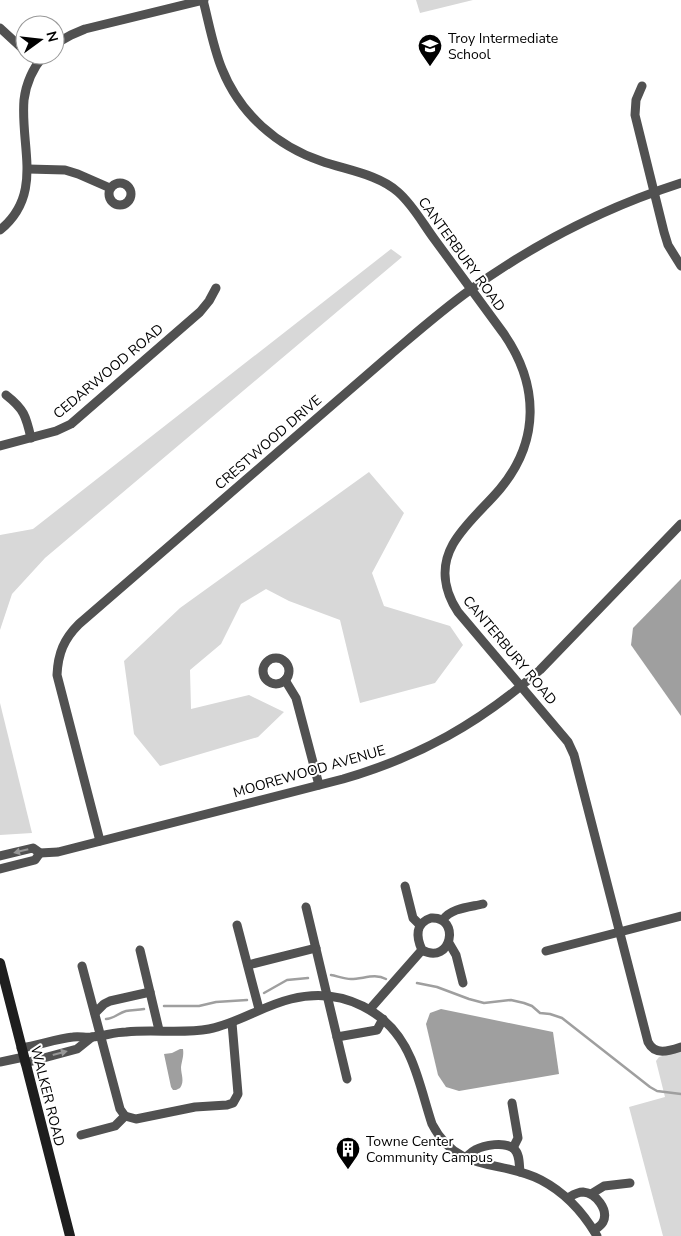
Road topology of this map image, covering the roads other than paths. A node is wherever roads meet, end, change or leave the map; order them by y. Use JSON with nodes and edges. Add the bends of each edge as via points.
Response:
{"nodes":[{"id":1,"x":203,"y":0,"type":"edge"},
{"id":2,"x":0,"y":28,"type":"edge"},
{"id":3,"x":65,"y":38,"type":"edge"},
{"id":4,"x":15,"y":42,"type":"edge"},
{"id":5,"x":37,"y":65,"type":"edge"},
{"id":6,"x":642,"y":86,"type":"dead end"},
{"id":7,"x":28,"y":169,"type":"junction"},
{"id":8,"x":681,"y":183,"type":"edge"},
{"id":9,"x":110,"y":188,"type":"dead end"},
{"id":10,"x":654,"y":192,"type":"junction"},
{"id":11,"x":0,"y":230,"type":"edge"},
{"id":12,"x":681,"y":266,"type":"edge"},
{"id":13,"x":216,"y":288,"type":"dead end"},
{"id":14,"x":471,"y":289,"type":"junction"},
{"id":15,"x":6,"y":395,"type":"dead end"},
{"id":16,"x":31,"y":438,"type":"junction"},
{"id":17,"x":0,"y":446,"type":"edge"},
{"id":18,"x":681,"y":524,"type":"edge"},
{"id":19,"x":285,"y":680,"type":"dead end"},
{"id":20,"x":522,"y":686,"type":"junction"},
{"id":21,"x":319,"y":785,"type":"junction"},
{"id":22,"x":100,"y":841,"type":"junction"},
{"id":23,"x":40,"y":853,"type":"junction"},
{"id":24,"x":0,"y":856,"type":"edge"},
{"id":25,"x":0,"y":869,"type":"edge"},
{"id":26,"x":405,"y":886,"type":"dead end"},
{"id":27,"x":484,"y":904,"type":"dead end"},
{"id":28,"x":306,"y":908,"type":"dead end"},
{"id":29,"x":681,"y":916,"type":"edge"},
{"id":30,"x":443,"y":920,"type":"junction"},
{"id":31,"x":237,"y":925,"type":"dead end"},
{"id":32,"x":420,"y":925,"type":"junction"},
{"id":33,"x":619,"y":932,"type":"junction"},
{"id":34,"x":449,"y":943,"type":"junction"},
{"id":35,"x":316,"y":948,"type":"junction"},
{"id":36,"x":140,"y":950,"type":"dead end"},
{"id":37,"x":422,"y":950,"type":"junction"},
{"id":38,"x":546,"y":951,"type":"dead end"},
{"id":39,"x":0,"y":963,"type":"edge"},
{"id":40,"x":248,"y":965,"type":"junction"},
{"id":41,"x":82,"y":966,"type":"dead end"},
{"id":42,"x":463,"y":983,"type":"dead end"},
{"id":43,"x":150,"y":992,"type":"junction"},
{"id":44,"x":328,"y":995,"type":"junction"},
{"id":45,"x":260,"y":1009,"type":"junction"},
{"id":46,"x":370,"y":1009,"type":"junction"},
{"id":47,"x":95,"y":1013,"type":"junction"},
{"id":48,"x":383,"y":1019,"type":"junction"},
{"id":49,"x":232,"y":1023,"type":"junction"},
{"id":50,"x":159,"y":1030,"type":"junction"},
{"id":51,"x":96,"y":1036,"type":"junction"},
{"id":52,"x":337,"y":1037,"type":"junction"},
{"id":53,"x":681,"y":1048,"type":"edge"},
{"id":54,"x":23,"y":1056,"type":"junction"},
{"id":55,"x":0,"y":1062,"type":"edge"},
{"id":56,"x":347,"y":1079,"type":"dead end"},
{"id":57,"x":512,"y":1103,"type":"dead end"},
{"id":58,"x":125,"y":1116,"type":"junction"},
{"id":59,"x":80,"y":1135,"type":"dead end"},
{"id":60,"x":513,"y":1148,"type":"junction"},
{"id":61,"x":465,"y":1158,"type":"junction"},
{"id":62,"x":520,"y":1172,"type":"junction"},
{"id":63,"x":630,"y":1183,"type":"dead end"},
{"id":64,"x":591,"y":1194,"type":"junction"},
{"id":65,"x":568,"y":1198,"type":"junction"},
{"id":66,"x":595,"y":1233,"type":"edge"},
{"id":67,"x":70,"y":1236,"type":"edge"}],
"edges":[{"from":1,"to":3,"type":"street","via":[[85,30]]},
{"from":1,"to":14,"type":"street","name":"CANTERBURY ROAD","via":[[222,69],[250,115],[279,141],[299,153],[373,178],[398,192]]},
{"from":2,"to":4,"type":"street"},
{"from":5,"to":7,"type":"street","via":[[24,99]]},
{"from":6,"to":10,"type":"street","via":[[636,100],[635,115]]},
{"from":7,"to":9,"type":"street","via":[[65,170]]},
{"from":7,"to":11,"type":"street","via":[[20,204]]},
{"from":8,"to":10,"type":"street","name":"CRESTWOOD DRIVE"},
{"from":10,"to":12,"type":"street","via":[[668,245]]},
{"from":10,"to":14,"type":"street","name":"CRESTWOOD DRIVE","via":[[548,241]]},
{"from":13,"to":16,"type":"street","name":"CEDARWOOD ROAD","via":[[200,312],[70,424]]},
{"from":14,"to":20,"type":"street","name":"CANTERBURY ROAD","via":[[517,354],[528,387],[530,420],[522,454],[509,478],[454,543],[447,560],[445,579],[447,592],[458,612]]},
{"from":14,"to":22,"type":"street","name":"CRESTWOOD DRIVE","via":[[397,349],[69,634],[59,654],[57,675]]},
{"from":15,"to":16,"type":"street","via":[[25,414]]},
{"from":16,"to":17,"type":"street","name":"CEDARWOOD ROAD"},
{"from":18,"to":20,"type":"street","name":"MOOREWOOD AVENUE"},
{"from":19,"to":21,"type":"street","via":[[296,698]]},
{"from":20,"to":21,"type":"street","name":"MOOREWOOD AVENUE","via":[[485,714],[432,746],[378,768]]},
{"from":20,"to":33,"type":"street","name":"CANTERBURY ROAD","via":[[563,735],[574,755]]},
{"from":21,"to":22,"type":"street","name":"MOOREWOOD AVENUE"},
{"from":22,"to":23,"type":"street","name":"MOOREWOOD AVENUE","via":[[58,852]]},
{"from":23,"to":24,"type":"street","name":"MOOREWOOD AVENUE","one_way":true,"via":[[33,848]]},
{"from":23,"to":25,"type":"street","name":"MOOREWOOD AVENUE","via":[[35,860]]},
{"from":26,"to":32,"type":"street","via":[[413,918]]},
{"from":27,"to":30,"type":"street","via":[[452,912]]},
{"from":28,"to":35,"type":"street"},
{"from":29,"to":33,"type":"street"},
{"from":30,"to":32,"type":"street","via":[[431,918]]},
{"from":30,"to":34,"type":"street","via":[[449,930]]},
{"from":31,"to":40,"type":"street"},
{"from":32,"to":37,"type":"street","via":[[418,937]]},
{"from":33,"to":38,"type":"street"},
{"from":33,"to":53,"type":"street","name":"CANTERBURY ROAD","via":[[649,1045],[662,1052]]},
{"from":34,"to":37,"type":"street","via":[[436,953]]},
{"from":34,"to":42,"type":"street","via":[[456,955]]},
{"from":35,"to":40,"type":"street"},
{"from":35,"to":44,"type":"street"},
{"from":36,"to":43,"type":"street"},
{"from":37,"to":46,"type":"street"},
{"from":39,"to":54,"type":"street","name":"WALKER ROAD"},
{"from":40,"to":45,"type":"street"},
{"from":41,"to":47,"type":"street"},
{"from":43,"to":47,"type":"street","via":[[110,1001]]},
{"from":43,"to":50,"type":"street"},
{"from":44,"to":45,"type":"street","via":[[292,998]]},
{"from":44,"to":46,"type":"street"},
{"from":44,"to":52,"type":"street"},
{"from":45,"to":49,"type":"street"},
{"from":46,"to":48,"type":"street"},
{"from":47,"to":51,"type":"street"},
{"from":48,"to":52,"type":"street","via":[[377,1030]]},
{"from":48,"to":61,"type":"street","via":[[402,1040],[412,1060],[437,1133],[452,1150]]},
{"from":49,"to":50,"type":"street","via":[[203,1030]]},
{"from":49,"to":58,"type":"street","via":[[238,1094],[233,1103],[136,1119]]},
{"from":50,"to":51,"type":"street"},
{"from":51,"to":54,"type":"street","via":[[74,1037]]},
{"from":54,"to":51,"type":"street","one_way":true,"via":[[77,1049]]},
{"from":51,"to":58,"type":"street"},
{"from":52,"to":56,"type":"street"},
{"from":54,"to":55,"type":"street"},
{"from":54,"to":67,"type":"street","name":"WALKER ROAD"},
{"from":57,"to":60,"type":"street","via":[[518,1138]]},
{"from":58,"to":59,"type":"street","via":[[115,1126]]},
{"from":60,"to":61,"type":"street","via":[[500,1144],[480,1148]]},
{"from":60,"to":62,"type":"street","via":[[519,1158]]},
{"from":61,"to":62,"type":"street"},
{"from":62,"to":65,"type":"street","via":[[540,1179]]},
{"from":63,"to":64,"type":"street","via":[[604,1186]]},
{"from":64,"to":65,"type":"street","via":[[580,1192]]},
{"from":64,"to":66,"type":"street","via":[[604,1212],[602,1224]]},
{"from":65,"to":66,"type":"street"}]}
